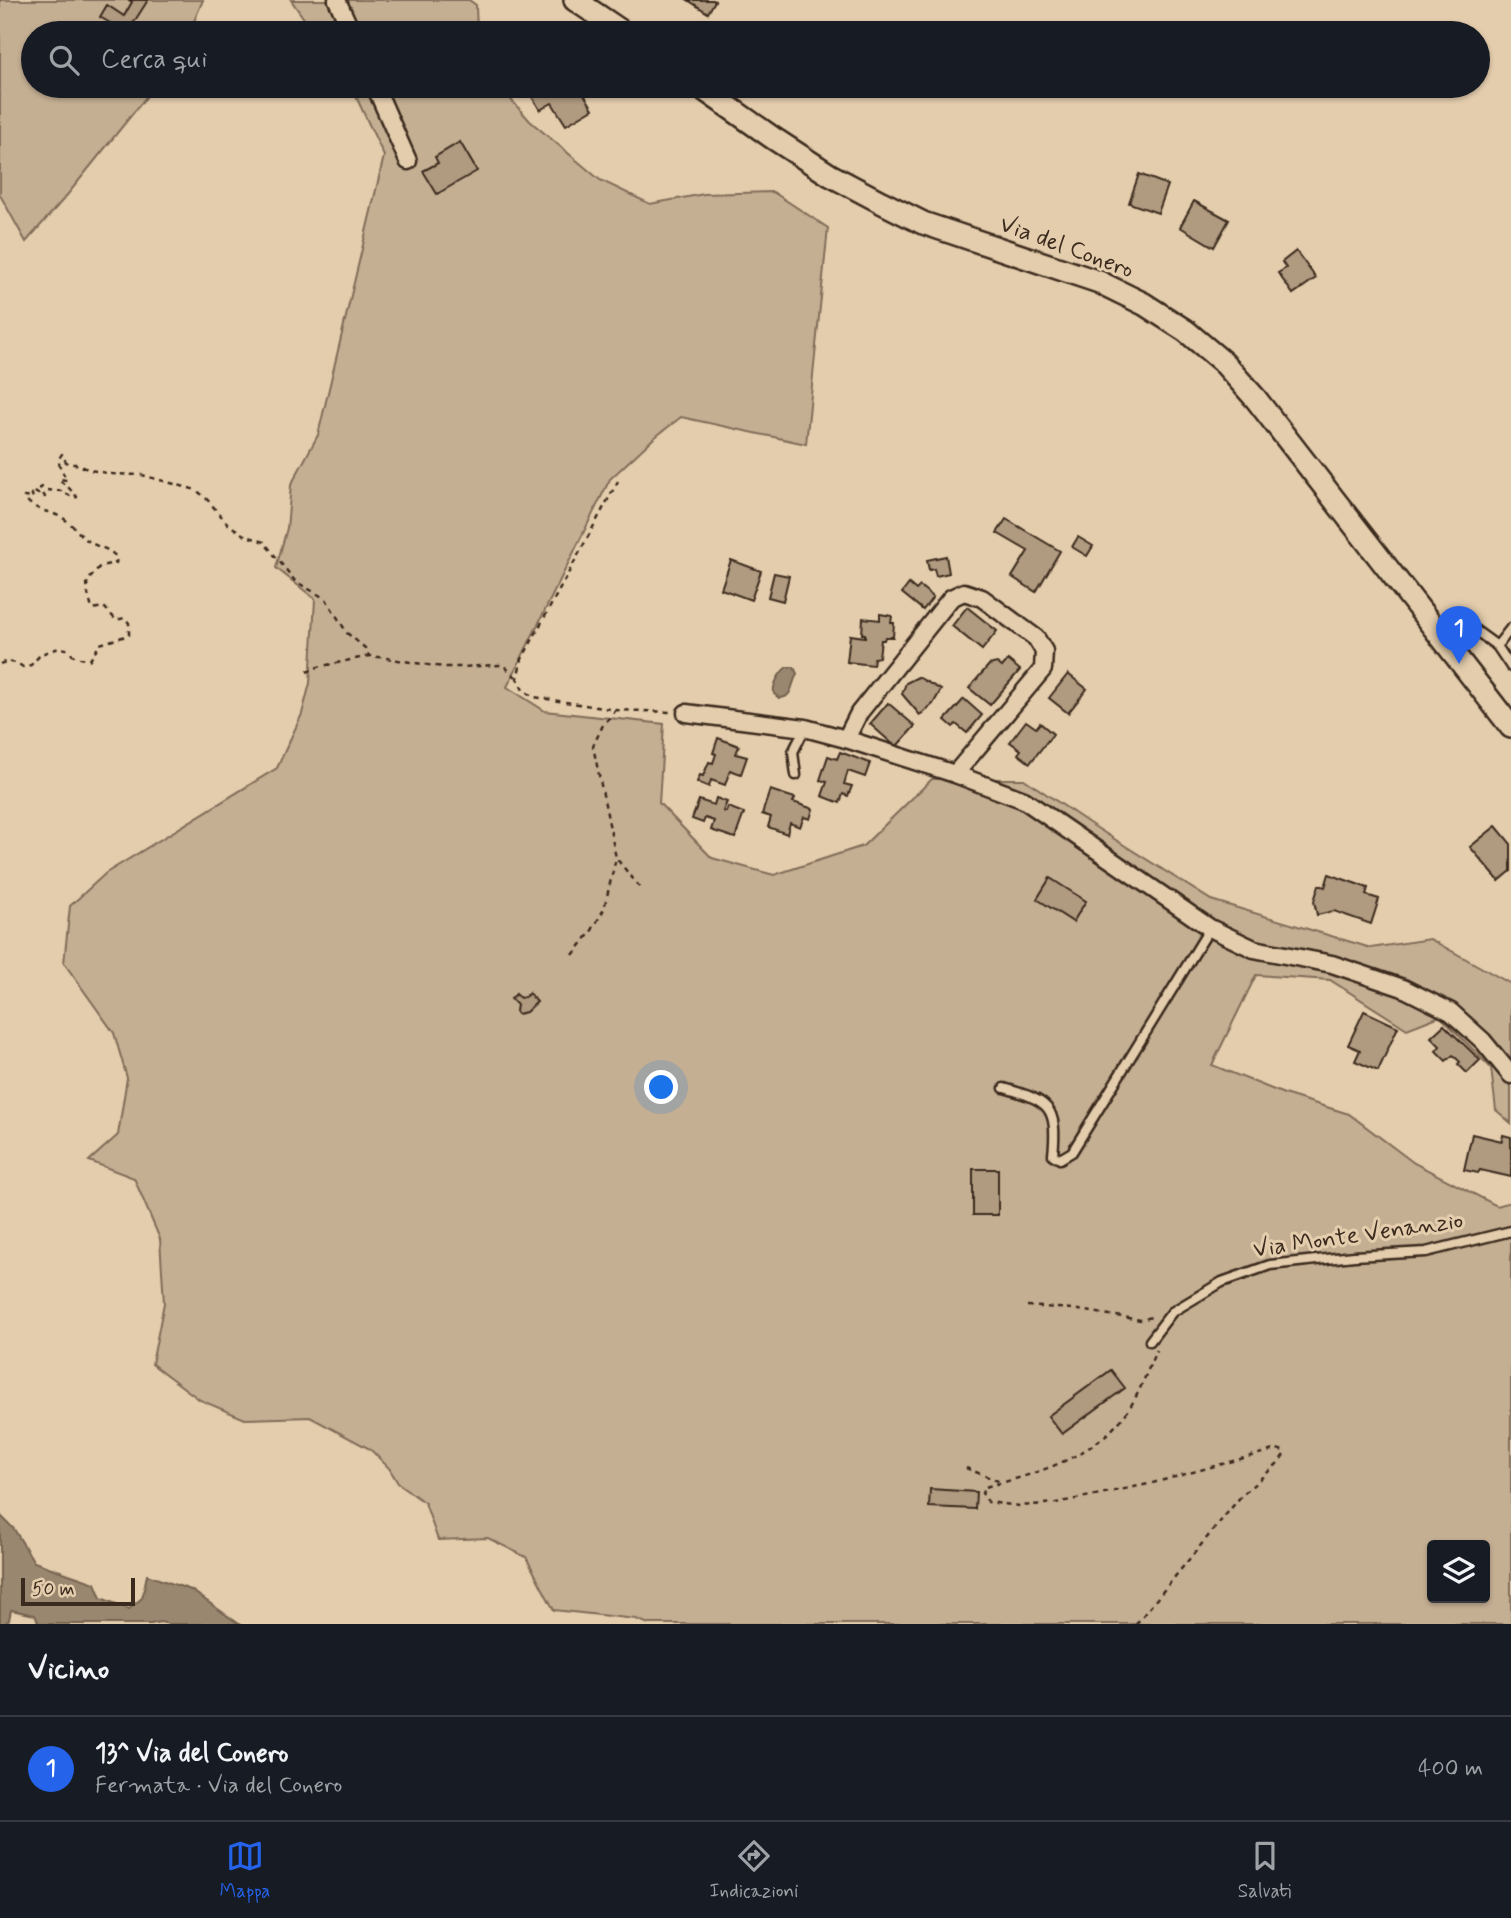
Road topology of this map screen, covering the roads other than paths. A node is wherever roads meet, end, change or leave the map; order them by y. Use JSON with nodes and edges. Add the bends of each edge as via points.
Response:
{"nodes":[{"id":1,"x":337,"y":0,"type":"edge"},
{"id":2,"x":575,"y":0,"type":"edge"},
{"id":3,"x":347,"y":21,"type":"edge"},
{"id":4,"x":606,"y":21,"type":"edge"},
{"id":5,"x":380,"y":98,"type":"edge"},
{"id":6,"x":716,"y":98,"type":"edge"},
{"id":7,"x":408,"y":161,"type":"dead end"},
{"id":8,"x":1511,"y":628,"type":"edge"},
{"id":9,"x":1436,"y":630,"type":"junction"},
{"id":10,"x":1497,"y":646,"type":"junction"},
{"id":11,"x":1511,"y":667,"type":"edge"},
{"id":12,"x":686,"y":713,"type":"road end"},
{"id":13,"x":1511,"y":727,"type":"edge"},
{"id":14,"x":805,"y":728,"type":"junction"},
{"id":15,"x":846,"y":739,"type":"junction"},
{"id":16,"x":955,"y":774,"type":"junction"},
{"id":17,"x":796,"y":775,"type":"dead end"},
{"id":18,"x":1210,"y":928,"type":"junction"},
{"id":19,"x":1511,"y":1075,"type":"edge"},
{"id":20,"x":1004,"y":1088,"type":"dead end"},
{"id":21,"x":1511,"y":1231,"type":"edge"},
{"id":22,"x":1150,"y":1341,"type":"dead end"}],
"edges":[{"from":1,"to":3,"type":"street"},
{"from":2,"to":4,"type":"main road"},
{"from":5,"to":7,"type":"street"},
{"from":6,"to":9,"type":"main road","name":"Via del Conero","via":[[830,174],[923,223],[1099,282],[1186,331],[1224,363],[1256,399]]},
{"from":8,"to":10,"type":"lane"},
{"from":9,"to":10,"type":"lane","via":[[1452,621],[1464,622]]},
{"from":9,"to":13,"type":"main road","name":"Via del Conero"},
{"from":10,"to":11,"type":"lane"},
{"from":12,"to":14,"type":"street"},
{"from":14,"to":15,"type":"street"},
{"from":14,"to":17,"type":"lane","via":[[793,752]]},
{"from":15,"to":16,"type":"street"},
{"from":15,"to":16,"type":"street","via":[[859,713],[951,598],[964,592],[982,598],[1036,638],[1044,652],[1043,669]]},
{"from":16,"to":18,"type":"street","via":[[1024,800]]},
{"from":18,"to":19,"type":"street","via":[[1254,949],[1332,964],[1403,988],[1451,1012]]},
{"from":18,"to":20,"type":"lane","via":[[1072,1152],[1060,1160],[1053,1155],[1052,1114],[1035,1097]]},
{"from":21,"to":22,"type":"lane","name":"Via Monte Venanzio","via":[[1426,1252],[1270,1265],[1223,1282],[1172,1312]]}]}
